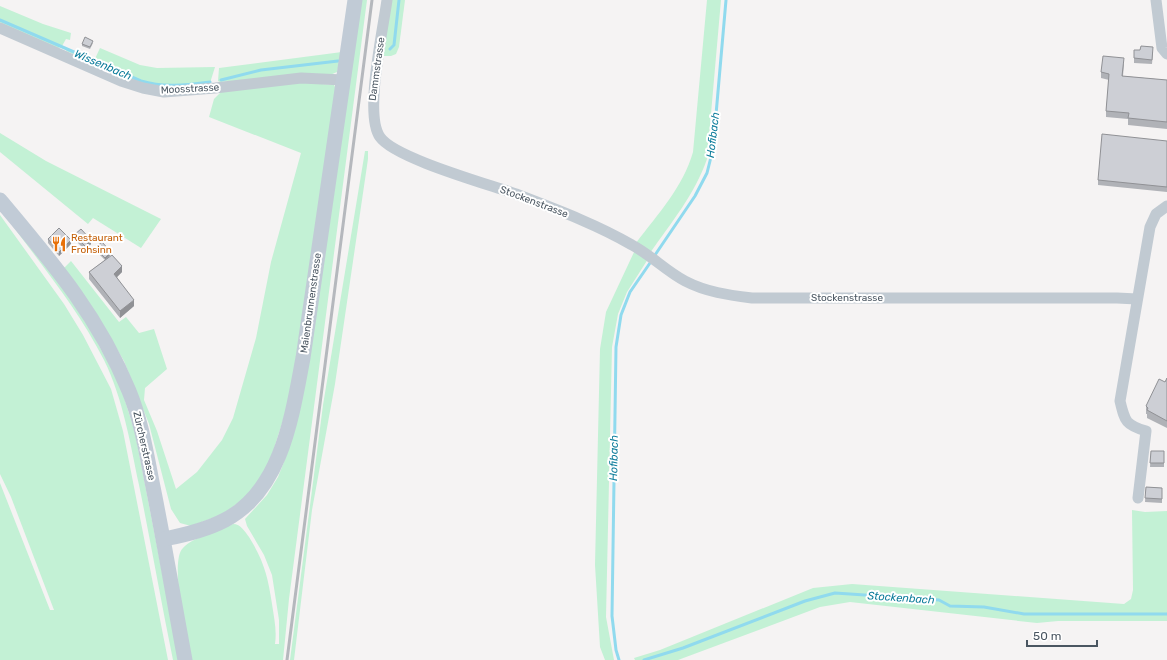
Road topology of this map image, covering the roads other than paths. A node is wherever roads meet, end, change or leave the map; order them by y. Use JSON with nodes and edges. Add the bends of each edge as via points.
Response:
{"nodes":[{"id":1,"x":355,"y":0,"type":"edge"},
{"id":2,"x":386,"y":0,"type":"edge"},
{"id":3,"x":1156,"y":0,"type":"edge"},
{"id":4,"x":0,"y":28,"type":"edge"},
{"id":5,"x":1167,"y":54,"type":"edge"},
{"id":6,"x":344,"y":80,"type":"junction"},
{"id":7,"x":380,"y":137,"type":"joint"},
{"id":8,"x":0,"y":200,"type":"edge"},
{"id":9,"x":1167,"y":206,"type":"edge"},
{"id":10,"x":1137,"y":300,"type":"junction"},
{"id":11,"x":1138,"y":498,"type":"dead end"},
{"id":12,"x":164,"y":539,"type":"junction"},
{"id":13,"x":185,"y":660,"type":"edge"}],
"edges":[{"from":1,"to":6,"type":"street","name":"Maienbrunnenstrasse"},
{"from":2,"to":7,"type":"street","name":"Dammstrasse","via":[[372,105],[373,120]]},
{"from":3,"to":5,"type":"street","via":[[1162,48]]},
{"from":4,"to":6,"type":"street","name":"Moosstrasse","via":[[121,81],[150,90],[164,92],[215,88],[301,78]]},
{"from":6,"to":12,"type":"street","name":"Maienbrunnenstrasse","via":[[302,365],[291,416],[277,459],[260,491],[235,514],[206,529]]},
{"from":7,"to":10,"type":"street","name":"Stockenstrasse","via":[[387,145],[401,153],[516,194],[610,233],[685,280],[704,290],[725,295],[752,298]]},
{"from":8,"to":12,"type":"street","name":"Zürcherstrasse","via":[[82,301],[119,368],[140,420]]},
{"from":9,"to":10,"type":"street","via":[[1156,214],[1150,227]]},
{"from":10,"to":11,"type":"street","via":[[1120,401],[1123,415],[1130,426],[1146,431]]},
{"from":12,"to":13,"type":"street","name":"Zürcherstrasse"}]}
